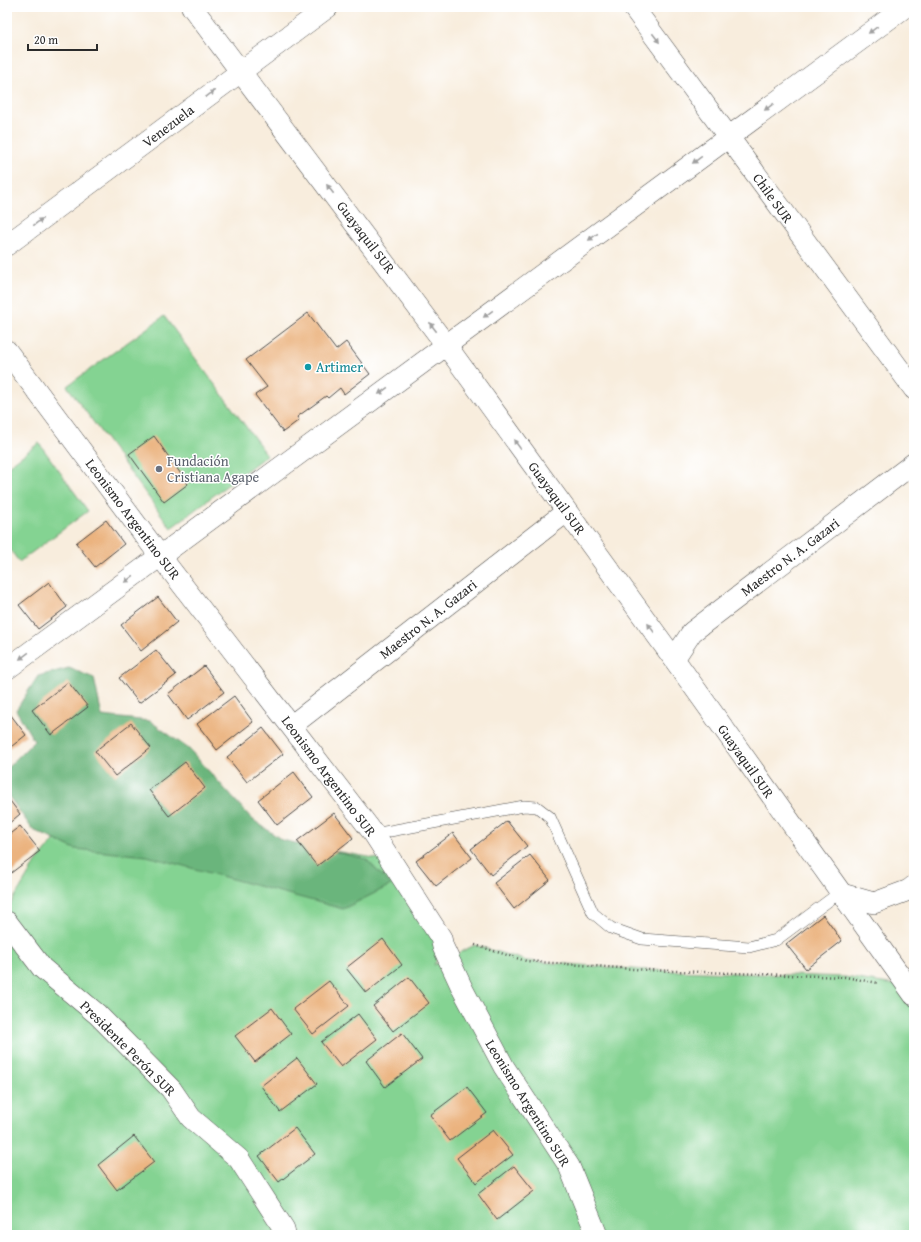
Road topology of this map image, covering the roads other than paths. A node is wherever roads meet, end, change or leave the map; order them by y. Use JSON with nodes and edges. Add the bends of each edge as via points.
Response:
{"nodes":[{"id":1,"x":192,"y":7,"type":"edge"},
{"id":2,"x":328,"y":7,"type":"edge"},
{"id":3,"x":633,"y":7,"type":"edge"},
{"id":4,"x":905,"y":7,"type":"edge"},
{"id":5,"x":242,"y":71,"type":"junction"},
{"id":6,"x":729,"y":137,"type":"junction"},
{"id":7,"x":7,"y":245,"type":"edge"},
{"id":8,"x":446,"y":345,"type":"junction"},
{"id":9,"x":7,"y":351,"type":"edge"},
{"id":10,"x":914,"y":389,"type":"edge"},
{"id":11,"x":914,"y":463,"type":"edge"},
{"id":12,"x":566,"y":512,"type":"junction"},
{"id":13,"x":160,"y":556,"type":"junction"},
{"id":14,"x":674,"y":659,"type":"junction"},
{"id":15,"x":7,"y":669,"type":"edge"},
{"id":16,"x":291,"y":726,"type":"junction"},
{"id":17,"x":374,"y":834,"type":"junction"},
{"id":18,"x":914,"y":886,"type":"edge"},
{"id":19,"x":839,"y":893,"type":"junction"},
{"id":20,"x":7,"y":922,"type":"edge"},
{"id":21,"x":911,"y":991,"type":"edge"},
{"id":22,"x":285,"y":1235,"type":"edge"},
{"id":23,"x":597,"y":1235,"type":"edge"}],
"edges":[{"from":1,"to":5,"type":"street","name":"Guayaquil SUR"},
{"from":2,"to":5,"type":"street","name":"Venezuela"},
{"from":3,"to":6,"type":"street","name":"Chile SUR","one_way":true},
{"from":4,"to":6,"type":"street","one_way":true},
{"from":7,"to":5,"type":"street","name":"Venezuela","one_way":true},
{"from":8,"to":5,"type":"street","name":"Guayaquil SUR","one_way":true},
{"from":6,"to":8,"type":"street","one_way":true},
{"from":6,"to":10,"type":"street","name":"Chile SUR"},
{"from":12,"to":8,"type":"street","name":"Guayaquil SUR","one_way":true},
{"from":8,"to":13,"type":"street","one_way":true},
{"from":9,"to":13,"type":"street","name":"Leonismo Argentino SUR"},
{"from":11,"to":14,"type":"street","name":"Maestro N. A. Gazari","via":[[692,632]]},
{"from":14,"to":12,"type":"street","name":"Guayaquil SUR","one_way":true},
{"from":12,"to":16,"type":"street","name":"Maestro N. A. Gazari"},
{"from":13,"to":15,"type":"street","one_way":true},
{"from":13,"to":16,"type":"street","name":"Leonismo Argentino SUR"},
{"from":14,"to":19,"type":"street","name":"Guayaquil SUR"},
{"from":16,"to":17,"type":"street","name":"Leonismo Argentino SUR"},
{"from":17,"to":19,"type":"lane","via":[[484,812],[524,806],[538,807],[550,817],[593,913],[611,928],[642,939],[749,947],[776,940]]},
{"from":17,"to":23,"type":"street","name":"Leonismo Argentino SUR","via":[[441,938],[463,990],[504,1067],[569,1166]]},
{"from":18,"to":19,"type":"street","via":[[874,903]]},
{"from":19,"to":21,"type":"street","name":"Guayaquil SUR"},
{"from":20,"to":22,"type":"street","name":"Presidente Perón SUR","via":[[42,968],[97,1014],[171,1088],[191,1118],[240,1158],[284,1229]]}]}
